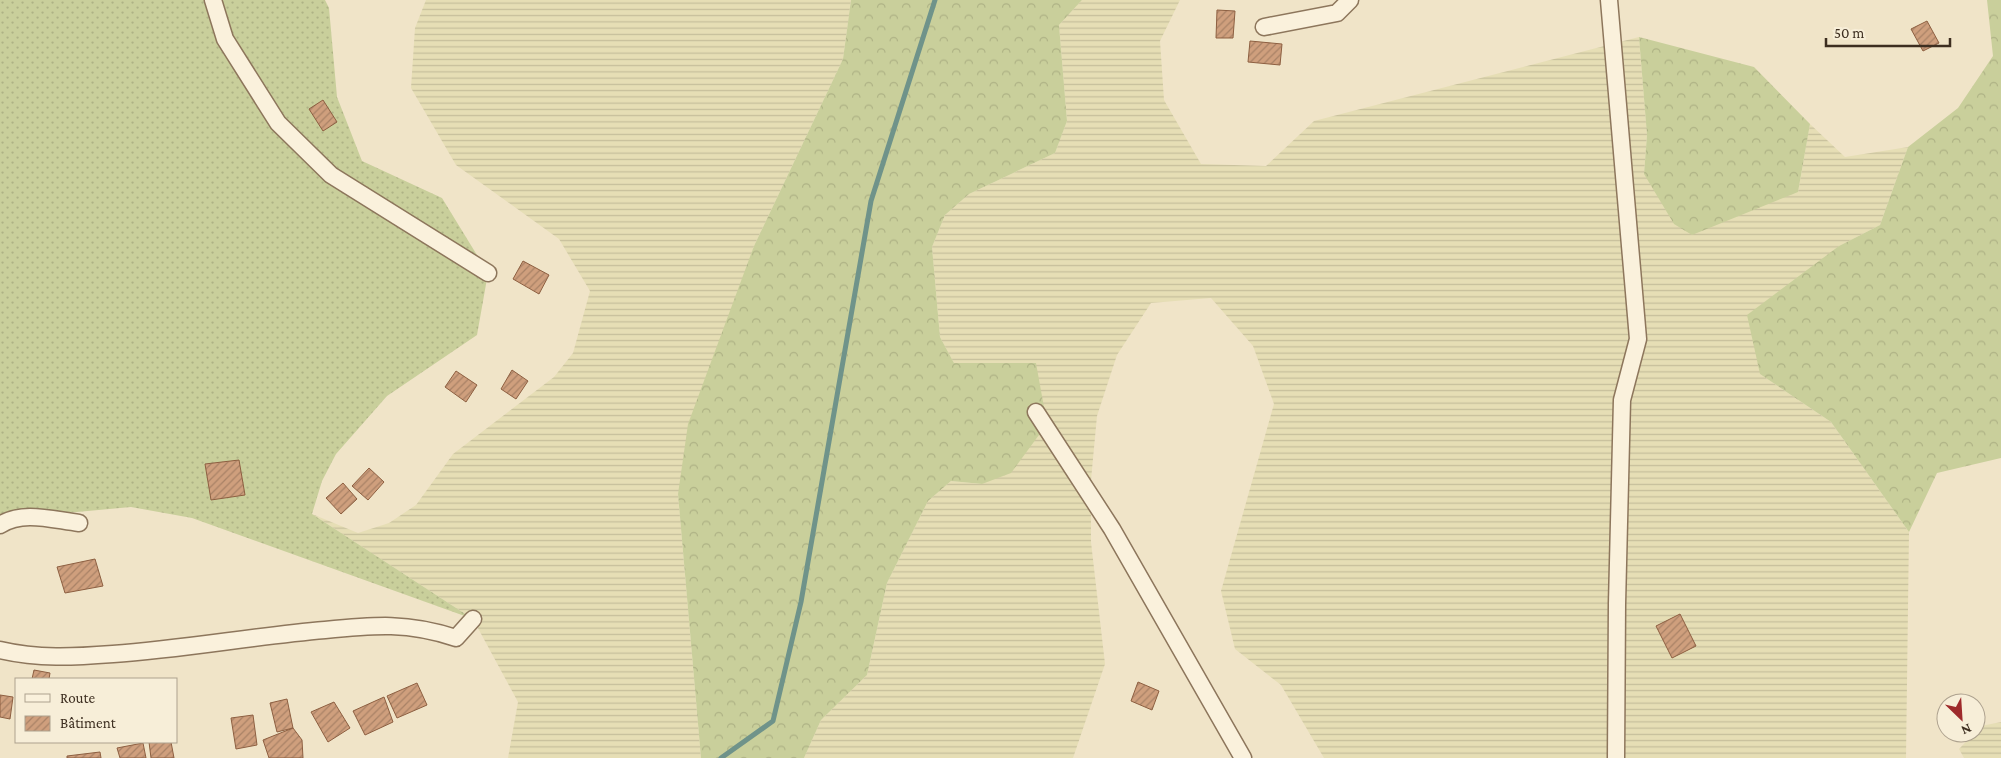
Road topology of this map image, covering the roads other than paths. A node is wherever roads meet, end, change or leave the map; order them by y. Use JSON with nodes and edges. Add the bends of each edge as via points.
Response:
{"nodes":[{"id":1,"x":213,"y":0,"type":"edge"},
{"id":2,"x":1350,"y":0,"type":"edge"},
{"id":3,"x":1609,"y":0,"type":"edge"},
{"id":4,"x":1264,"y":27,"type":"dead end"},
{"id":5,"x":488,"y":273,"type":"dead end"},
{"id":6,"x":1036,"y":412,"type":"dead end"},
{"id":7,"x":79,"y":523,"type":"dead end"},
{"id":8,"x":0,"y":525,"type":"edge"},
{"id":9,"x":473,"y":619,"type":"dead end"},
{"id":10,"x":0,"y":650,"type":"edge"},
{"id":11,"x":1243,"y":758,"type":"edge"},
{"id":12,"x":1616,"y":758,"type":"edge"}],
"edges":[{"from":1,"to":5,"type":"street","via":[[225,39],[278,123],[331,174]]},
{"from":2,"to":4,"type":"street","via":[[1337,13]]},
{"from":3,"to":12,"type":"street","via":[[1638,338],[1622,400]]},
{"from":6,"to":11,"type":"street","via":[[1112,529]]},
{"from":7,"to":8,"type":"street","via":[[24,516]]},
{"from":9,"to":10,"type":"street","via":[[456,638],[428,628],[382,625],[289,633],[163,651],[72,657],[41,658]]}]}
